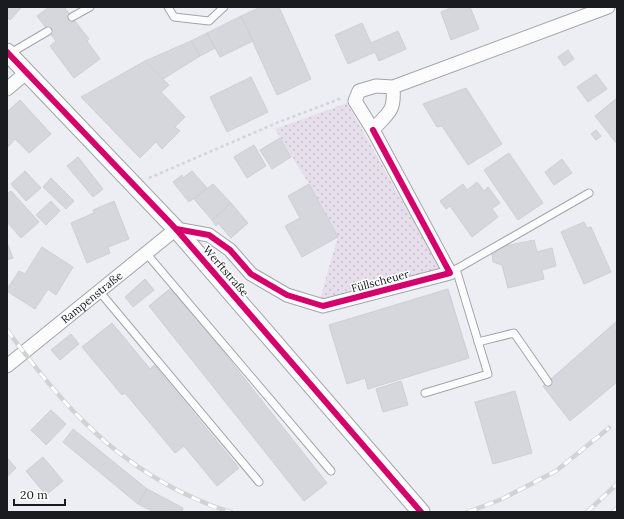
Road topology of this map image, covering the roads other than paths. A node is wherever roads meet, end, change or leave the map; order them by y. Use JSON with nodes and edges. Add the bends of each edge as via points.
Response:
{"nodes":[{"id":1,"x":90,"y":7,"type":"edge"},
{"id":2,"x":168,"y":7,"type":"edge"},
{"id":3,"x":224,"y":7,"type":"edge"},
{"id":4,"x":608,"y":7,"type":"edge"},
{"id":5,"x":72,"y":17,"type":"dead end"},
{"id":6,"x":48,"y":31,"type":"dead end"},
{"id":7,"x":8,"y":53,"type":"edge"},
{"id":8,"x":26,"y":73,"type":"junction"},
{"id":9,"x":393,"y":87,"type":"junction"},
{"id":10,"x":7,"y":89,"type":"edge"},
{"id":11,"x":373,"y":130,"type":"junction"},
{"id":12,"x":589,"y":193,"type":"dead end"},
{"id":13,"x":176,"y":229,"type":"junction"},
{"id":14,"x":146,"y":253,"type":"junction"},
{"id":15,"x":453,"y":271,"type":"junction"},
{"id":16,"x":99,"y":291,"type":"junction"},
{"id":17,"x":478,"y":342,"type":"junction"},
{"id":18,"x":7,"y":366,"type":"edge"},
{"id":19,"x":548,"y":382,"type":"dead end"},
{"id":20,"x":425,"y":393,"type":"dead end"},
{"id":21,"x":331,"y":471,"type":"dead end"},
{"id":22,"x":259,"y":482,"type":"dead end"},
{"id":23,"x":421,"y":512,"type":"edge"}],
"edges":[{"from":1,"to":5,"type":"lane"},
{"from":2,"to":3,"type":"lane","via":[[174,17],[209,21]]},
{"from":4,"to":9,"type":"street"},
{"from":6,"to":7,"type":"lane"},
{"from":7,"to":8,"type":"street","name":"Werftstraße"},
{"from":8,"to":10,"type":"street"},
{"from":8,"to":13,"type":"street","name":"Werftstraße"},
{"from":9,"to":11,"type":"street","via":[[394,103],[387,116]]},
{"from":9,"to":11,"type":"street","via":[[376,86],[359,91],[355,101]]},
{"from":11,"to":15,"type":"street"},
{"from":12,"to":15,"type":"lane"},
{"from":13,"to":14,"type":"street","name":"Rampenstraße"},
{"from":13,"to":15,"type":"street","name":"Füllscheuer","via":[[209,235],[230,250],[251,274],[287,295],[323,306]]},
{"from":13,"to":23,"type":"street","name":"Werftstraße"},
{"from":14,"to":16,"type":"street","name":"Rampenstraße"},
{"from":14,"to":21,"type":"lane"},
{"from":15,"to":17,"type":"lane"},
{"from":16,"to":18,"type":"street","name":"Rampenstraße"},
{"from":16,"to":22,"type":"lane"},
{"from":17,"to":19,"type":"lane","via":[[514,334]]},
{"from":17,"to":20,"type":"lane","via":[[488,374]]}]}
